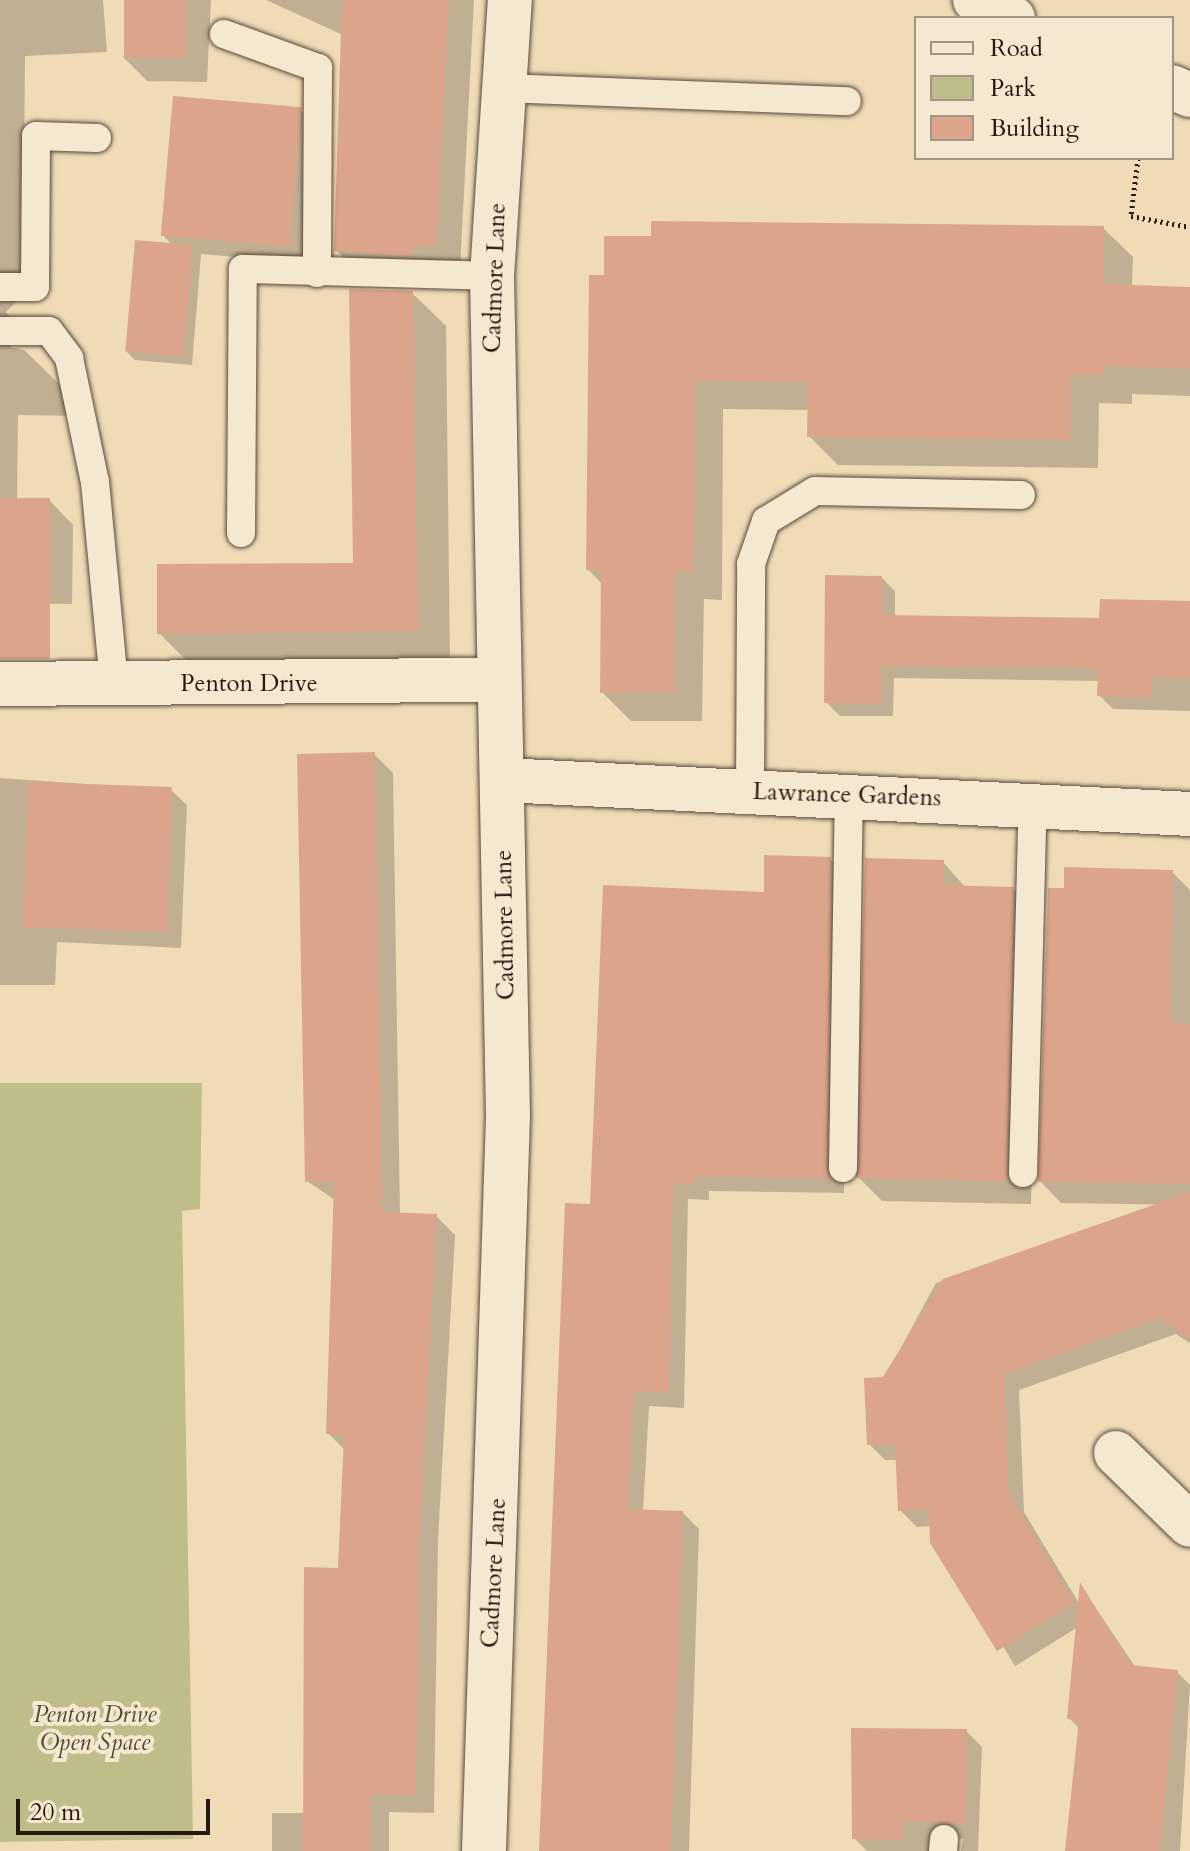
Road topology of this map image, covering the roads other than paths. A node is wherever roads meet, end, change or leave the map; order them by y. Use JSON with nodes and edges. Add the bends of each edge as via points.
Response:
{"nodes":[{"id":1,"x":510,"y":0,"type":"edge"},
{"id":2,"x":224,"y":34,"type":"dead end"},
{"id":3,"x":504,"y":88,"type":"junction"},
{"id":4,"x":847,"y":101,"type":"dead end"},
{"id":5,"x":97,"y":138,"type":"dead end"},
{"id":6,"x":317,"y":273,"type":"junction"},
{"id":7,"x":492,"y":276,"type":"junction"},
{"id":8,"x":0,"y":287,"type":"edge"},
{"id":9,"x":0,"y":331,"type":"edge"},
{"id":10,"x":1021,"y":495,"type":"dead end"},
{"id":11,"x":241,"y":533,"type":"dead end"},
{"id":12,"x":498,"y":680,"type":"junction"},
{"id":13,"x":0,"y":684,"type":"edge"},
{"id":14,"x":114,"y":684,"type":"junction"},
{"id":15,"x":503,"y":780,"type":"junction"},
{"id":16,"x":750,"y":791,"type":"junction"},
{"id":17,"x":849,"y":794,"type":"junction"},
{"id":18,"x":1033,"y":803,"type":"junction"},
{"id":19,"x":1190,"y":814,"type":"edge"},
{"id":20,"x":843,"y":1168,"type":"dead end"},
{"id":21,"x":1023,"y":1173,"type":"dead end"},
{"id":22,"x":1116,"y":1453,"type":"dead end"},
{"id":23,"x":1190,"y":1525,"type":"edge"},
{"id":24,"x":484,"y":1851,"type":"edge"}],
"edges":[{"from":1,"to":3,"type":"street","name":"Cadmore Lane"},
{"from":2,"to":6,"type":"lane","via":[[318,68]]},
{"from":3,"to":4,"type":"lane"},
{"from":3,"to":7,"type":"street","name":"Cadmore Lane"},
{"from":5,"to":8,"type":"lane","via":[[36,136],[35,287]]},
{"from":6,"to":7,"type":"lane"},
{"from":6,"to":11,"type":"lane","via":[[243,269]]},
{"from":7,"to":12,"type":"street","name":"Cadmore Lane"},
{"from":9,"to":14,"type":"lane","via":[[49,331],[69,358],[95,482]]},
{"from":10,"to":16,"type":"lane","via":[[815,491],[766,521],[751,564]]},
{"from":12,"to":14,"type":"street","name":"Penton Drive"},
{"from":12,"to":15,"type":"street","name":"Cadmore Lane"},
{"from":13,"to":14,"type":"street","name":"Penton Drive"},
{"from":15,"to":16,"type":"street","name":"Lawrance Gardens"},
{"from":15,"to":24,"type":"street","name":"Cadmore Lane","via":[[508,1116]]},
{"from":16,"to":17,"type":"street","name":"Lawrance Gardens"},
{"from":17,"to":18,"type":"street","name":"Lawrance Gardens"},
{"from":17,"to":20,"type":"lane"},
{"from":18,"to":19,"type":"street","name":"Lawrance Gardens"},
{"from":18,"to":21,"type":"lane"},
{"from":22,"to":23,"type":"street"}]}
